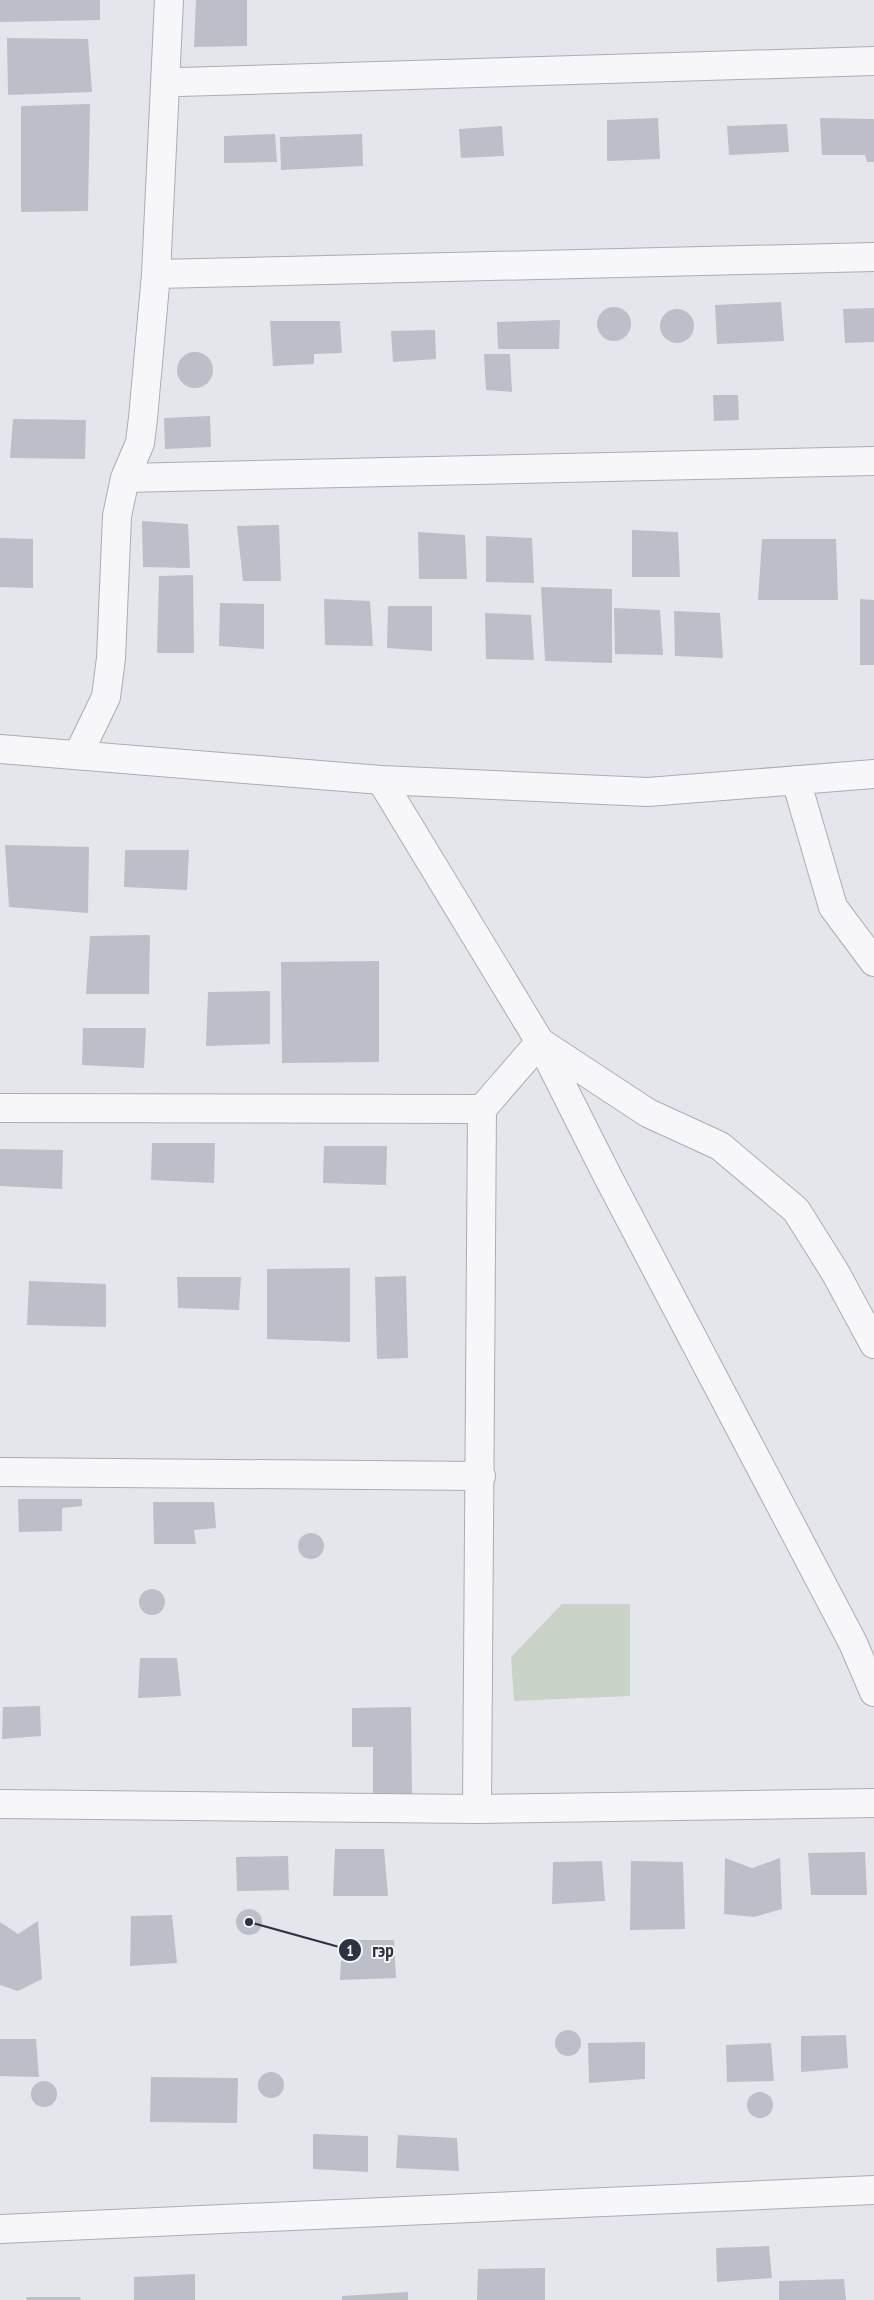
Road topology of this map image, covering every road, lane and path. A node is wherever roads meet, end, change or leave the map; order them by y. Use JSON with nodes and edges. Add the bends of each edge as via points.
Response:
{"nodes":[{"id":1,"x":169,"y":0,"type":"edge"},
{"id":2,"x":874,"y":62,"type":"edge"},
{"id":3,"x":179,"y":82,"type":"dead end"},
{"id":4,"x":874,"y":257,"type":"edge"},
{"id":5,"x":156,"y":274,"type":"junction"},
{"id":6,"x":874,"y":460,"type":"edge"},
{"id":7,"x":125,"y":478,"type":"junction"},
{"id":8,"x":0,"y":749,"type":"edge"},
{"id":9,"x":78,"y":755,"type":"junction"},
{"id":10,"x":874,"y":774,"type":"edge"},
{"id":11,"x":381,"y":780,"type":"junction"},
{"id":12,"x":796,"y":780,"type":"junction"},
{"id":13,"x":874,"y":962,"type":"edge"},
{"id":14,"x":540,"y":1042,"type":"junction"},
{"id":15,"x":0,"y":1108,"type":"edge"},
{"id":16,"x":482,"y":1109,"type":"junction"},
{"id":17,"x":874,"y":1344,"type":"edge"},
{"id":18,"x":0,"y":1472,"type":"edge"},
{"id":19,"x":481,"y":1476,"type":"junction"},
{"id":20,"x":874,"y":1692,"type":"edge"},
{"id":21,"x":874,"y":1803,"type":"edge"},
{"id":22,"x":0,"y":1804,"type":"edge"},
{"id":23,"x":477,"y":1809,"type":"junction"},
{"id":24,"x":874,"y":2190,"type":"edge"},
{"id":25,"x":0,"y":2229,"type":"edge"}],
"edges":[{"from":1,"to":5,"type":"street"},
{"from":2,"to":3,"type":"street"},
{"from":4,"to":5,"type":"street"},
{"from":5,"to":7,"type":"street","via":[[140,443]]},
{"from":6,"to":7,"type":"street"},
{"from":7,"to":9,"type":"street","via":[[118,516],[106,697]]},
{"from":8,"to":9,"type":"street"},
{"from":9,"to":11,"type":"street"},
{"from":10,"to":12,"type":"street"},
{"from":11,"to":12,"type":"street","via":[[648,792]]},
{"from":11,"to":14,"type":"street"},
{"from":12,"to":13,"type":"street","via":[[833,907]]},
{"from":14,"to":16,"type":"street"},
{"from":14,"to":17,"type":"street","via":[[648,1113],[720,1146],[796,1210],[835,1272]]},
{"from":14,"to":20,"type":"street","via":[[853,1643]]},
{"from":15,"to":16,"type":"street"},
{"from":16,"to":19,"type":"street"},
{"from":18,"to":19,"type":"street"},
{"from":19,"to":23,"type":"street"},
{"from":21,"to":23,"type":"street"},
{"from":22,"to":23,"type":"street"},
{"from":24,"to":25,"type":"street"}]}
